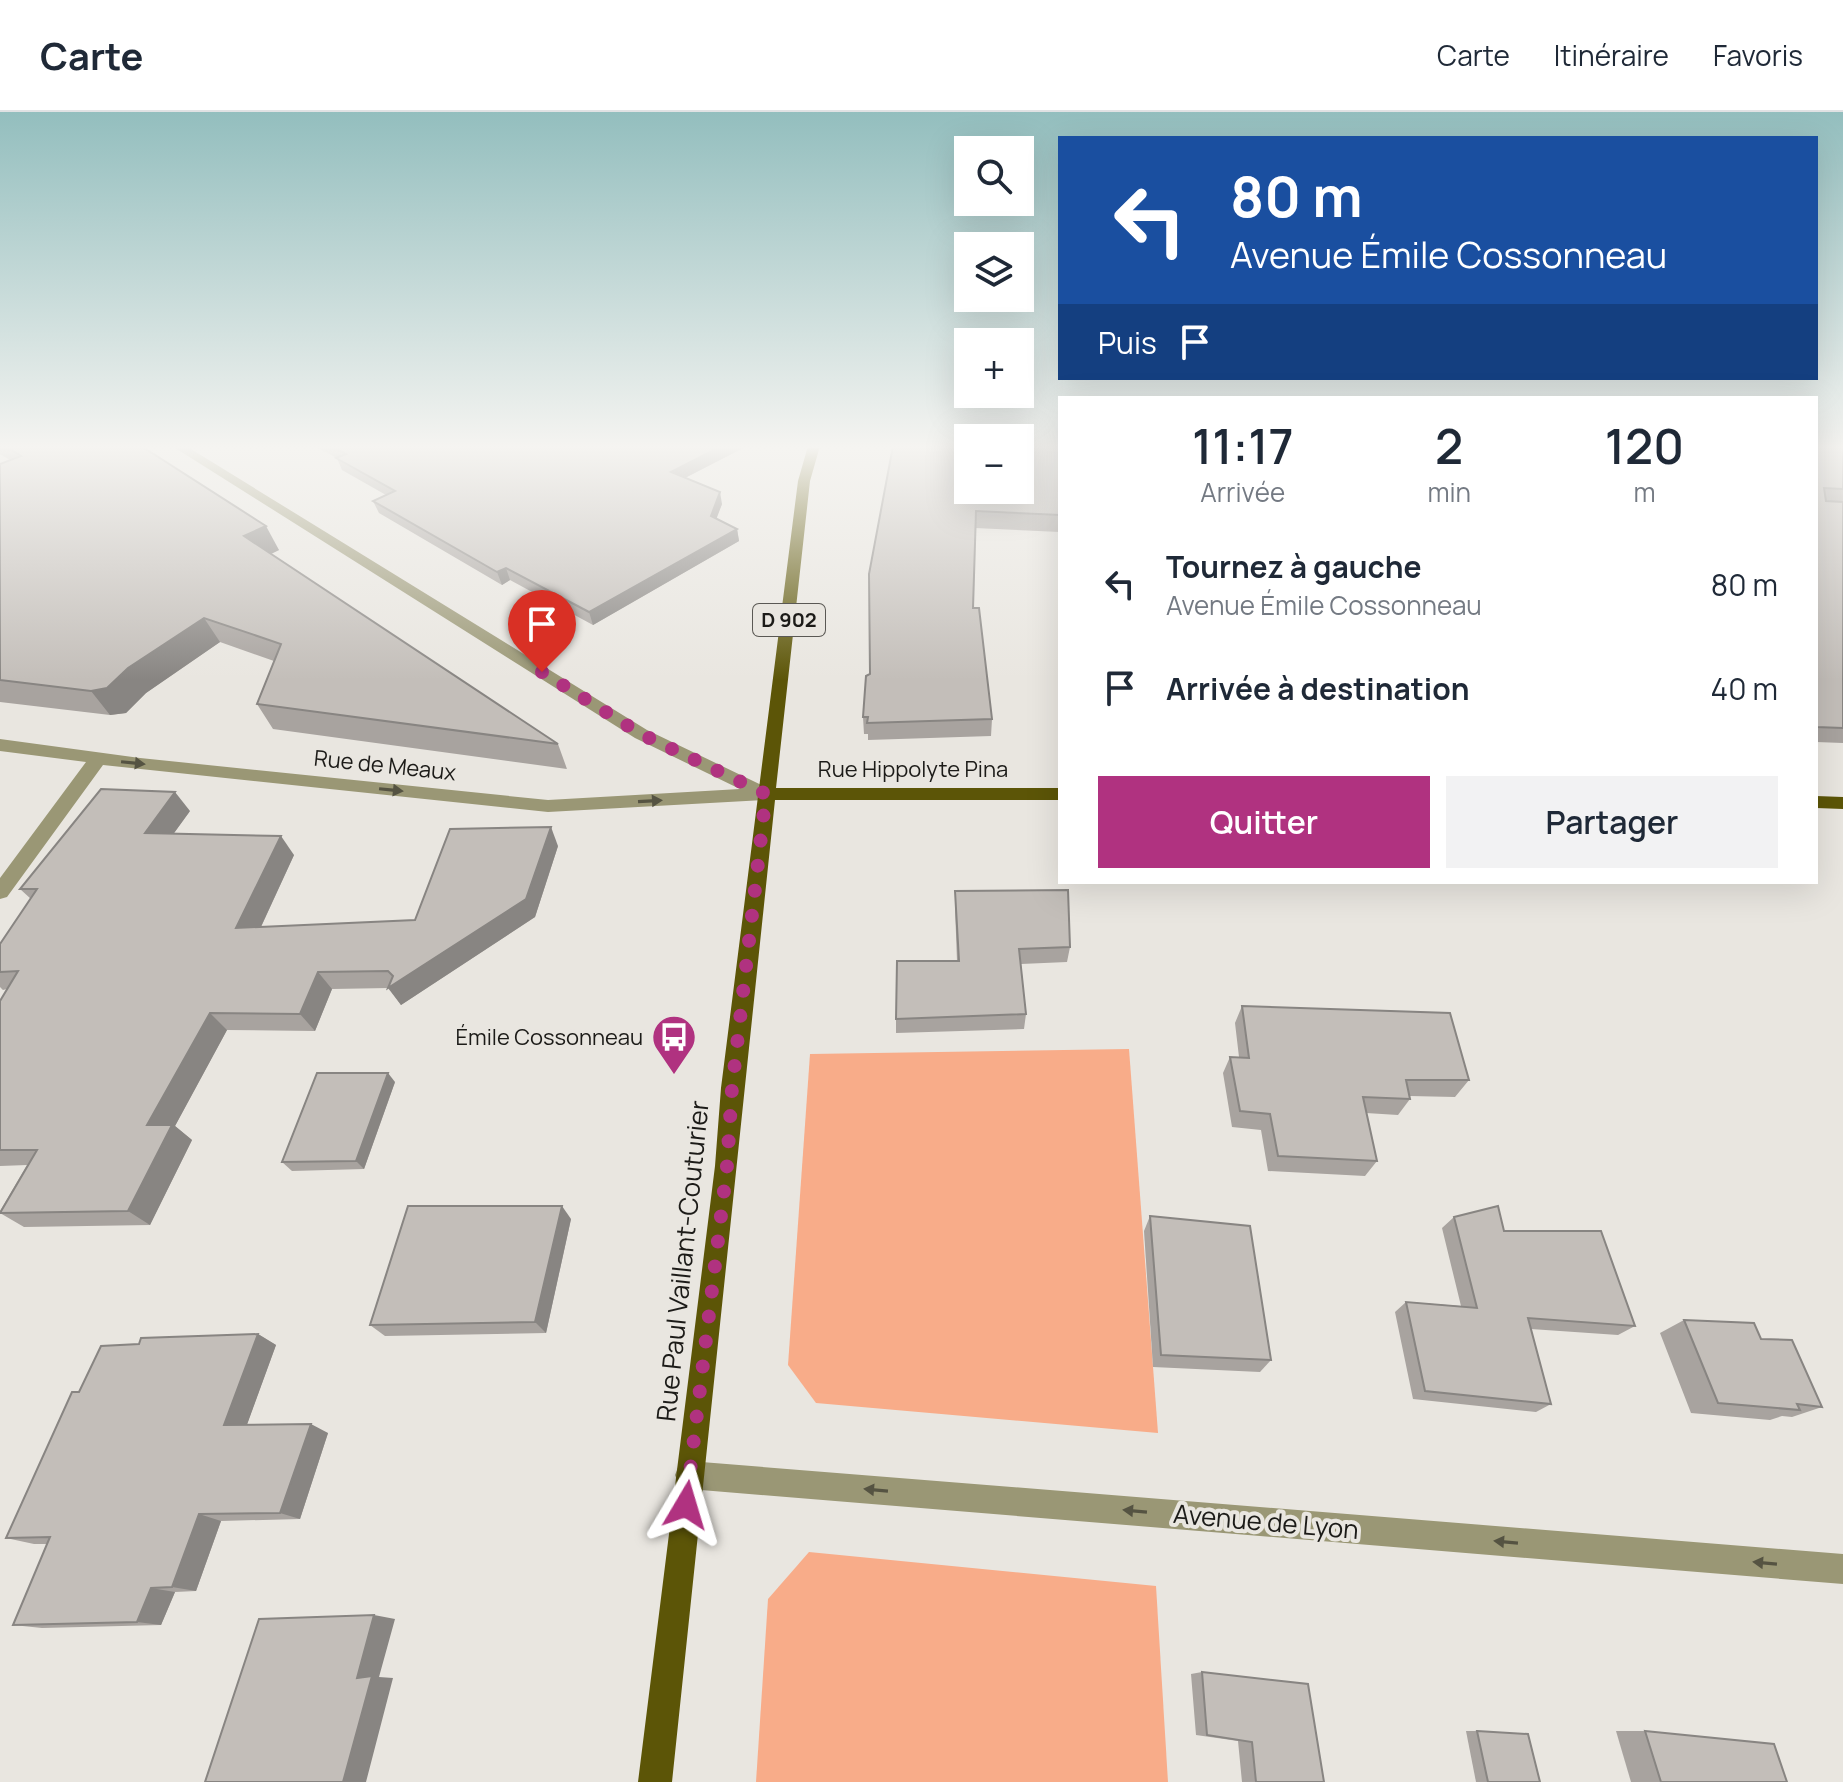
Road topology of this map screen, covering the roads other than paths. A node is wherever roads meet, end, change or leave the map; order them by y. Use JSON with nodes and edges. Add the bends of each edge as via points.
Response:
{"nodes":[{"id":1,"x":303,"y":524,"type":"edge"},
{"id":2,"x":799,"y":524,"type":"edge"},
{"id":3,"x":0,"y":745,"type":"edge"},
{"id":4,"x":98,"y":759,"type":"junction"},
{"id":5,"x":766,"y":794,"type":"junction"},
{"id":6,"x":1058,"y":794,"type":"edge"},
{"id":7,"x":1818,"y":802,"type":"edge"},
{"id":8,"x":1843,"y":803,"type":"edge"},
{"id":9,"x":0,"y":892,"type":"edge"},
{"id":10,"x":689,"y":1475,"type":"junction"},
{"id":11,"x":1843,"y":1569,"type":"edge"},
{"id":12,"x":655,"y":1782,"type":"edge"}],
"edges":[{"from":1,"to":5,"type":"street","via":[[641,734]]},
{"from":2,"to":5,"type":"main road","number":"D 902"},
{"from":3,"to":4,"type":"street","name":"Rue de Meaux"},
{"from":4,"to":5,"type":"street","name":"Rue de Meaux","one_way":true,"via":[[548,806]]},
{"from":4,"to":9,"type":"street"},
{"from":5,"to":6,"type":"main road","name":"Rue Hippolyte Pina"},
{"from":5,"to":10,"type":"main road","name":"Rue Paul Vaillant-Couturier","number":"D 902"},
{"from":7,"to":8,"type":"main road"},
{"from":11,"to":10,"type":"street","name":"Avenue de Lyon","one_way":true},
{"from":10,"to":12,"type":"main road","name":"Rue Paul Vaillant-Couturier","number":"D 902"}]}
